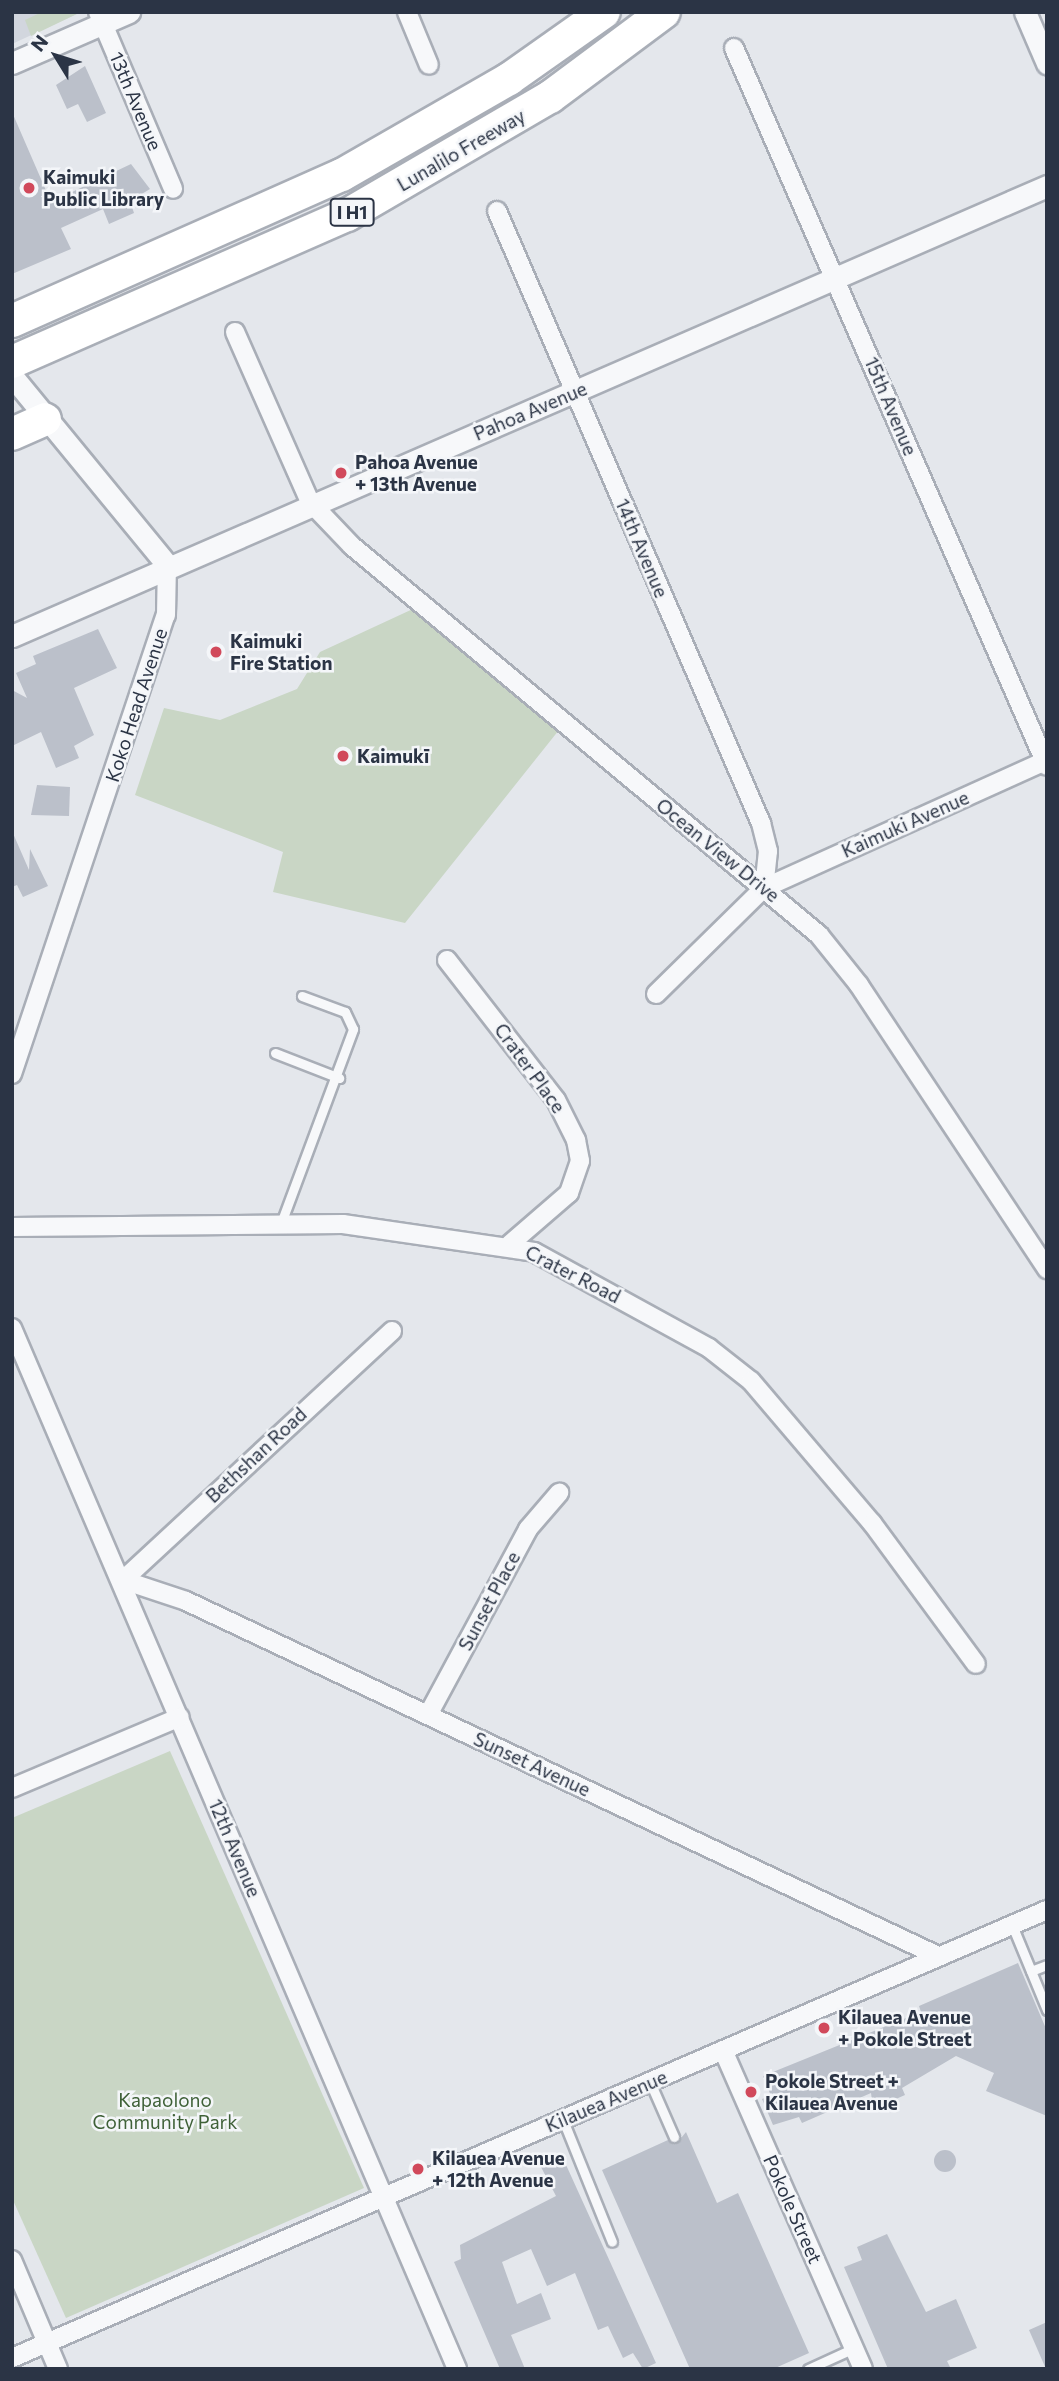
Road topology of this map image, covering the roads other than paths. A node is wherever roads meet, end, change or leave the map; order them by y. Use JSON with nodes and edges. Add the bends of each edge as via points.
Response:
{"nodes":[{"id":1,"x":129,"y":12,"type":"edge"},
{"id":2,"x":407,"y":12,"type":"edge"},
{"id":3,"x":604,"y":12,"type":"edge"},
{"id":4,"x":664,"y":12,"type":"edge"},
{"id":5,"x":1025,"y":12,"type":"edge"},
{"id":6,"x":100,"y":18,"type":"edge"},
{"id":7,"x":734,"y":48,"type":"dead end"},
{"id":8,"x":12,"y":63,"type":"edge"},
{"id":9,"x":1047,"y":63,"type":"edge"},
{"id":10,"x":429,"y":65,"type":"dead end"},
{"id":11,"x":1047,"y":186,"type":"edge"},
{"id":12,"x":173,"y":189,"type":"dead end"},
{"id":13,"x":497,"y":211,"type":"dead end"},
{"id":14,"x":836,"y":279,"type":"junction"},
{"id":15,"x":12,"y":321,"type":"edge"},
{"id":16,"x":235,"y":332,"type":"dead end"},
{"id":17,"x":14,"y":374,"type":"edge"},
{"id":18,"x":575,"y":393,"type":"junction"},
{"id":19,"x":45,"y":419,"type":"junction"},
{"id":20,"x":12,"y":434,"type":"edge"},
{"id":21,"x":310,"y":502,"type":"junction"},
{"id":22,"x":167,"y":565,"type":"junction"},
{"id":23,"x":12,"y":636,"type":"edge"},
{"id":24,"x":1046,"y":762,"type":"edge"},
{"id":25,"x":764,"y":888,"type":"junction"},
{"id":26,"x":447,"y":960,"type":"dead end"},
{"id":27,"x":656,"y":994,"type":"dead end"},
{"id":28,"x":302,"y":996,"type":"dead end"},
{"id":29,"x":275,"y":1053,"type":"dead end"},
{"id":30,"x":12,"y":1074,"type":"edge"},
{"id":31,"x":339,"y":1078,"type":"junction"},
{"id":32,"x":281,"y":1223,"type":"junction"},
{"id":33,"x":12,"y":1227,"type":"edge"},
{"id":34,"x":510,"y":1244,"type":"junction"},
{"id":35,"x":1047,"y":1269,"type":"edge"},
{"id":36,"x":12,"y":1328,"type":"edge"},
{"id":37,"x":392,"y":1331,"type":"dead end"},
{"id":38,"x":559,"y":1493,"type":"dead end"},
{"id":39,"x":123,"y":1580,"type":"junction"},
{"id":40,"x":976,"y":1664,"type":"dead end"},
{"id":41,"x":428,"y":1715,"type":"junction"},
{"id":42,"x":180,"y":1717,"type":"junction"},
{"id":43,"x":12,"y":1788,"type":"edge"},
{"id":44,"x":1047,"y":1910,"type":"edge"},
{"id":45,"x":1012,"y":1925,"type":"junction"},
{"id":46,"x":938,"y":1956,"type":"junction"},
{"id":47,"x":1047,"y":1965,"type":"edge"},
{"id":48,"x":1031,"y":1971,"type":"junction"},
{"id":49,"x":1047,"y":2010,"type":"edge"},
{"id":50,"x":723,"y":2050,"type":"junction"},
{"id":51,"x":650,"y":2082,"type":"junction"},
{"id":52,"x":563,"y":2120,"type":"junction"},
{"id":53,"x":674,"y":2137,"type":"dead end"},
{"id":54,"x":383,"y":2196,"type":"junction"},
{"id":55,"x":611,"y":2242,"type":"dead end"},
{"id":56,"x":12,"y":2260,"type":"edge"},
{"id":57,"x":47,"y":2343,"type":"junction"},
{"id":58,"x":854,"y":2348,"type":"junction"},
{"id":59,"x":12,"y":2358,"type":"edge"},
{"id":60,"x":58,"y":2369,"type":"edge"},
{"id":61,"x":457,"y":2369,"type":"edge"},
{"id":62,"x":808,"y":2369,"type":"edge"},
{"id":63,"x":863,"y":2369,"type":"edge"}],
"edges":[{"from":1,"to":6,"type":"street"},
{"from":2,"to":10,"type":"street"},
{"from":3,"to":15,"type":"highway","name":"Lunalilo Freeway","number":"I H1","via":[[509,79],[353,169]]},
{"from":4,"to":17,"type":"highway","name":"Lunalilo Freeway","number":"I H1","via":[[550,97],[347,215]]},
{"from":5,"to":9,"type":"street"},
{"from":6,"to":8,"type":"street"},
{"from":6,"to":12,"type":"street","name":"13th Avenue"},
{"from":7,"to":14,"type":"street","name":"15th Avenue"},
{"from":11,"to":14,"type":"street","name":"Pahoa Avenue"},
{"from":13,"to":18,"type":"street","name":"14th Avenue"},
{"from":14,"to":18,"type":"street","name":"Pahoa Avenue"},
{"from":14,"to":24,"type":"street","name":"15th Avenue"},
{"from":16,"to":21,"type":"street"},
{"from":17,"to":19,"type":"street"},
{"from":18,"to":21,"type":"street","name":"Pahoa Avenue"},
{"from":18,"to":25,"type":"street","name":"14th Avenue","via":[[761,822],[768,851]]},
{"from":19,"to":20,"type":"highway"},
{"from":19,"to":22,"type":"street"},
{"from":21,"to":22,"type":"street","name":"Pahoa Avenue"},
{"from":21,"to":25,"type":"street","name":"Ocean View Drive","via":[[383,573]]},
{"from":22,"to":23,"type":"street","name":"Pahoa Avenue"},
{"from":22,"to":30,"type":"street","name":"Koko Head Avenue","via":[[166,615]]},
{"from":24,"to":25,"type":"street","name":"Kaimuki Avenue"},
{"from":25,"to":27,"type":"street"},
{"from":25,"to":35,"type":"street","name":"Ocean View Drive","via":[[798,914],[846,968]]},
{"from":26,"to":34,"type":"street","name":"Crater Place","via":[[556,1100],[576,1140],[580,1161],[569,1193]]},
{"from":28,"to":31,"type":"lane","via":[[345,1012],[353,1029]]},
{"from":29,"to":31,"type":"lane"},
{"from":31,"to":32,"type":"lane"},
{"from":32,"to":33,"type":"street","name":"Crater Road"},
{"from":32,"to":34,"type":"street","name":"Crater Road","via":[[343,1224]]},
{"from":34,"to":40,"type":"street","name":"Crater Road","via":[[558,1263],[732,1363],[872,1523]]},
{"from":36,"to":39,"type":"street","name":"12th Avenue"},
{"from":37,"to":39,"type":"street","name":"Bethshan Road"},
{"from":38,"to":41,"type":"street","name":"Sunset Place","via":[[528,1529]]},
{"from":39,"to":41,"type":"street","name":"Sunset Avenue","via":[[186,1601]]},
{"from":39,"to":42,"type":"street","name":"12th Avenue"},
{"from":41,"to":46,"type":"street","name":"Sunset Avenue"},
{"from":42,"to":43,"type":"street"},
{"from":42,"to":54,"type":"street","name":"12th Avenue"},
{"from":44,"to":45,"type":"street","name":"Kilauea Avenue"},
{"from":45,"to":46,"type":"street","name":"Kilauea Avenue"},
{"from":45,"to":48,"type":"lane"},
{"from":46,"to":50,"type":"street","name":"Kilauea Avenue"},
{"from":47,"to":48,"type":"lane"},
{"from":48,"to":49,"type":"lane"},
{"from":50,"to":51,"type":"street","name":"Kilauea Avenue"},
{"from":50,"to":58,"type":"street","name":"Pokole Street"},
{"from":51,"to":52,"type":"street","name":"Kilauea Avenue"},
{"from":51,"to":53,"type":"lane"},
{"from":52,"to":54,"type":"street","name":"Kilauea Avenue"},
{"from":52,"to":55,"type":"lane"},
{"from":54,"to":57,"type":"street","name":"Kilauea Avenue"},
{"from":54,"to":61,"type":"street","name":"12th Avenue"},
{"from":56,"to":57,"type":"street"},
{"from":57,"to":59,"type":"street","name":"Kilauea Avenue"},
{"from":57,"to":60,"type":"street"},
{"from":58,"to":62,"type":"lane"},
{"from":58,"to":63,"type":"street","name":"Pokole Street"}]}
